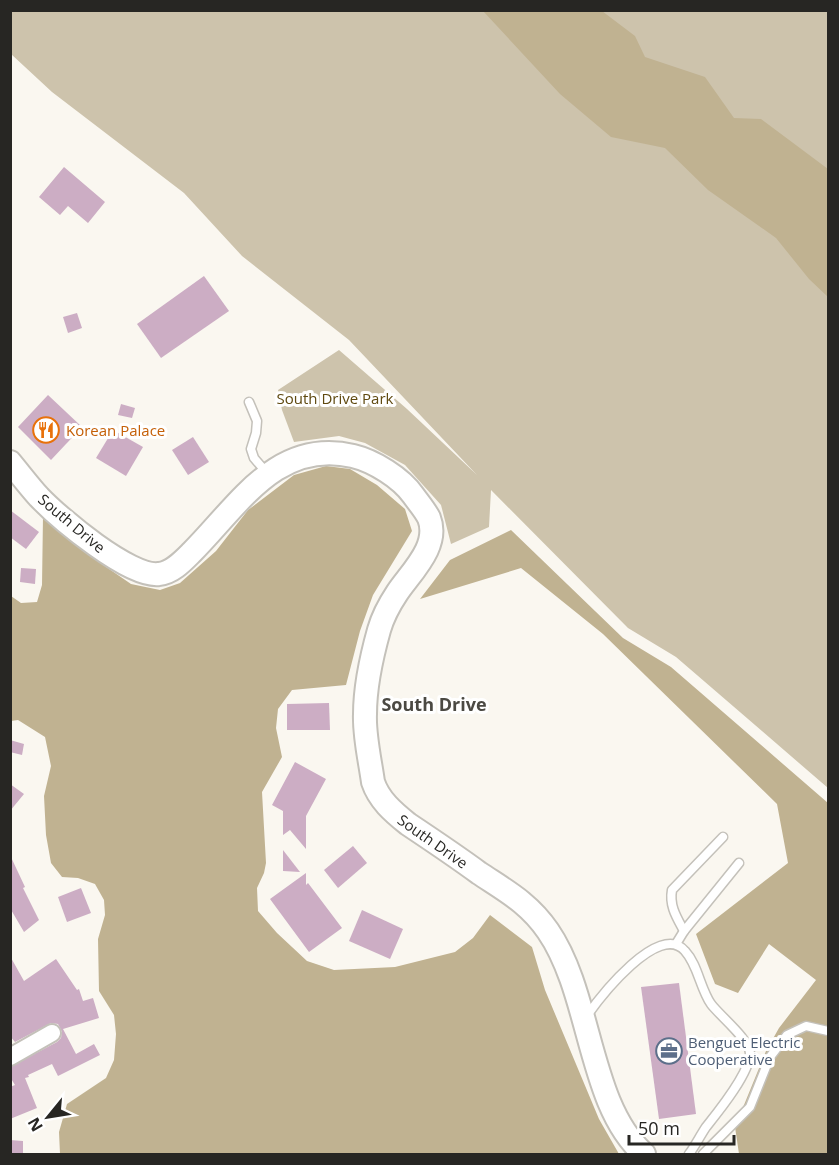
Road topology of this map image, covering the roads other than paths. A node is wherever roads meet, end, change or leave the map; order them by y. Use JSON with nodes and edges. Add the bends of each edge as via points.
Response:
{"nodes":[{"id":1,"x":249,"y":402,"type":"dead end"},
{"id":2,"x":10,"y":462,"type":"edge"},
{"id":3,"x":267,"y":474,"type":"junction"},
{"id":4,"x":723,"y":837,"type":"dead end"},
{"id":5,"x":740,"y":863,"type":"dead end"},
{"id":6,"x":684,"y":931,"type":"junction"},
{"id":7,"x":676,"y":944,"type":"junction"},
{"id":8,"x":585,"y":1019,"type":"junction"},
{"id":9,"x":828,"y":1031,"type":"edge"},
{"id":10,"x":52,"y":1033,"type":"dead end"},
{"id":11,"x":10,"y":1057,"type":"edge"},
{"id":12,"x":644,"y":1155,"type":"edge"},
{"id":13,"x":689,"y":1155,"type":"edge"},
{"id":14,"x":703,"y":1155,"type":"edge"}],
"edges":[{"from":1,"to":3,"type":"lane","via":[[257,421],[251,449]]},
{"from":2,"to":3,"type":"main road","name":"South Drive","via":[[76,530],[121,561],[158,575],[186,558]]},
{"from":3,"to":8,"type":"main road","name":"South Drive","via":[[316,454],[355,457],[391,474],[408,488],[428,517],[430,540],[425,554],[384,615],[373,654],[364,714],[376,792],[394,813],[530,907],[564,959]]},
{"from":4,"to":6,"type":"lane","via":[[672,890],[672,908]]},
{"from":5,"to":6,"type":"lane"},
{"from":6,"to":7,"type":"lane"},
{"from":7,"to":8,"type":"lane","via":[[666,943],[634,962]]},
{"from":7,"to":13,"type":"lane","via":[[689,956],[704,994],[750,1053],[728,1100]]},
{"from":8,"to":12,"type":"main road","name":"South Drive","via":[[609,1100],[632,1142]]},
{"from":9,"to":14,"type":"lane","via":[[806,1026],[787,1035],[770,1056],[750,1107]]},
{"from":10,"to":11,"type":"street"}]}
